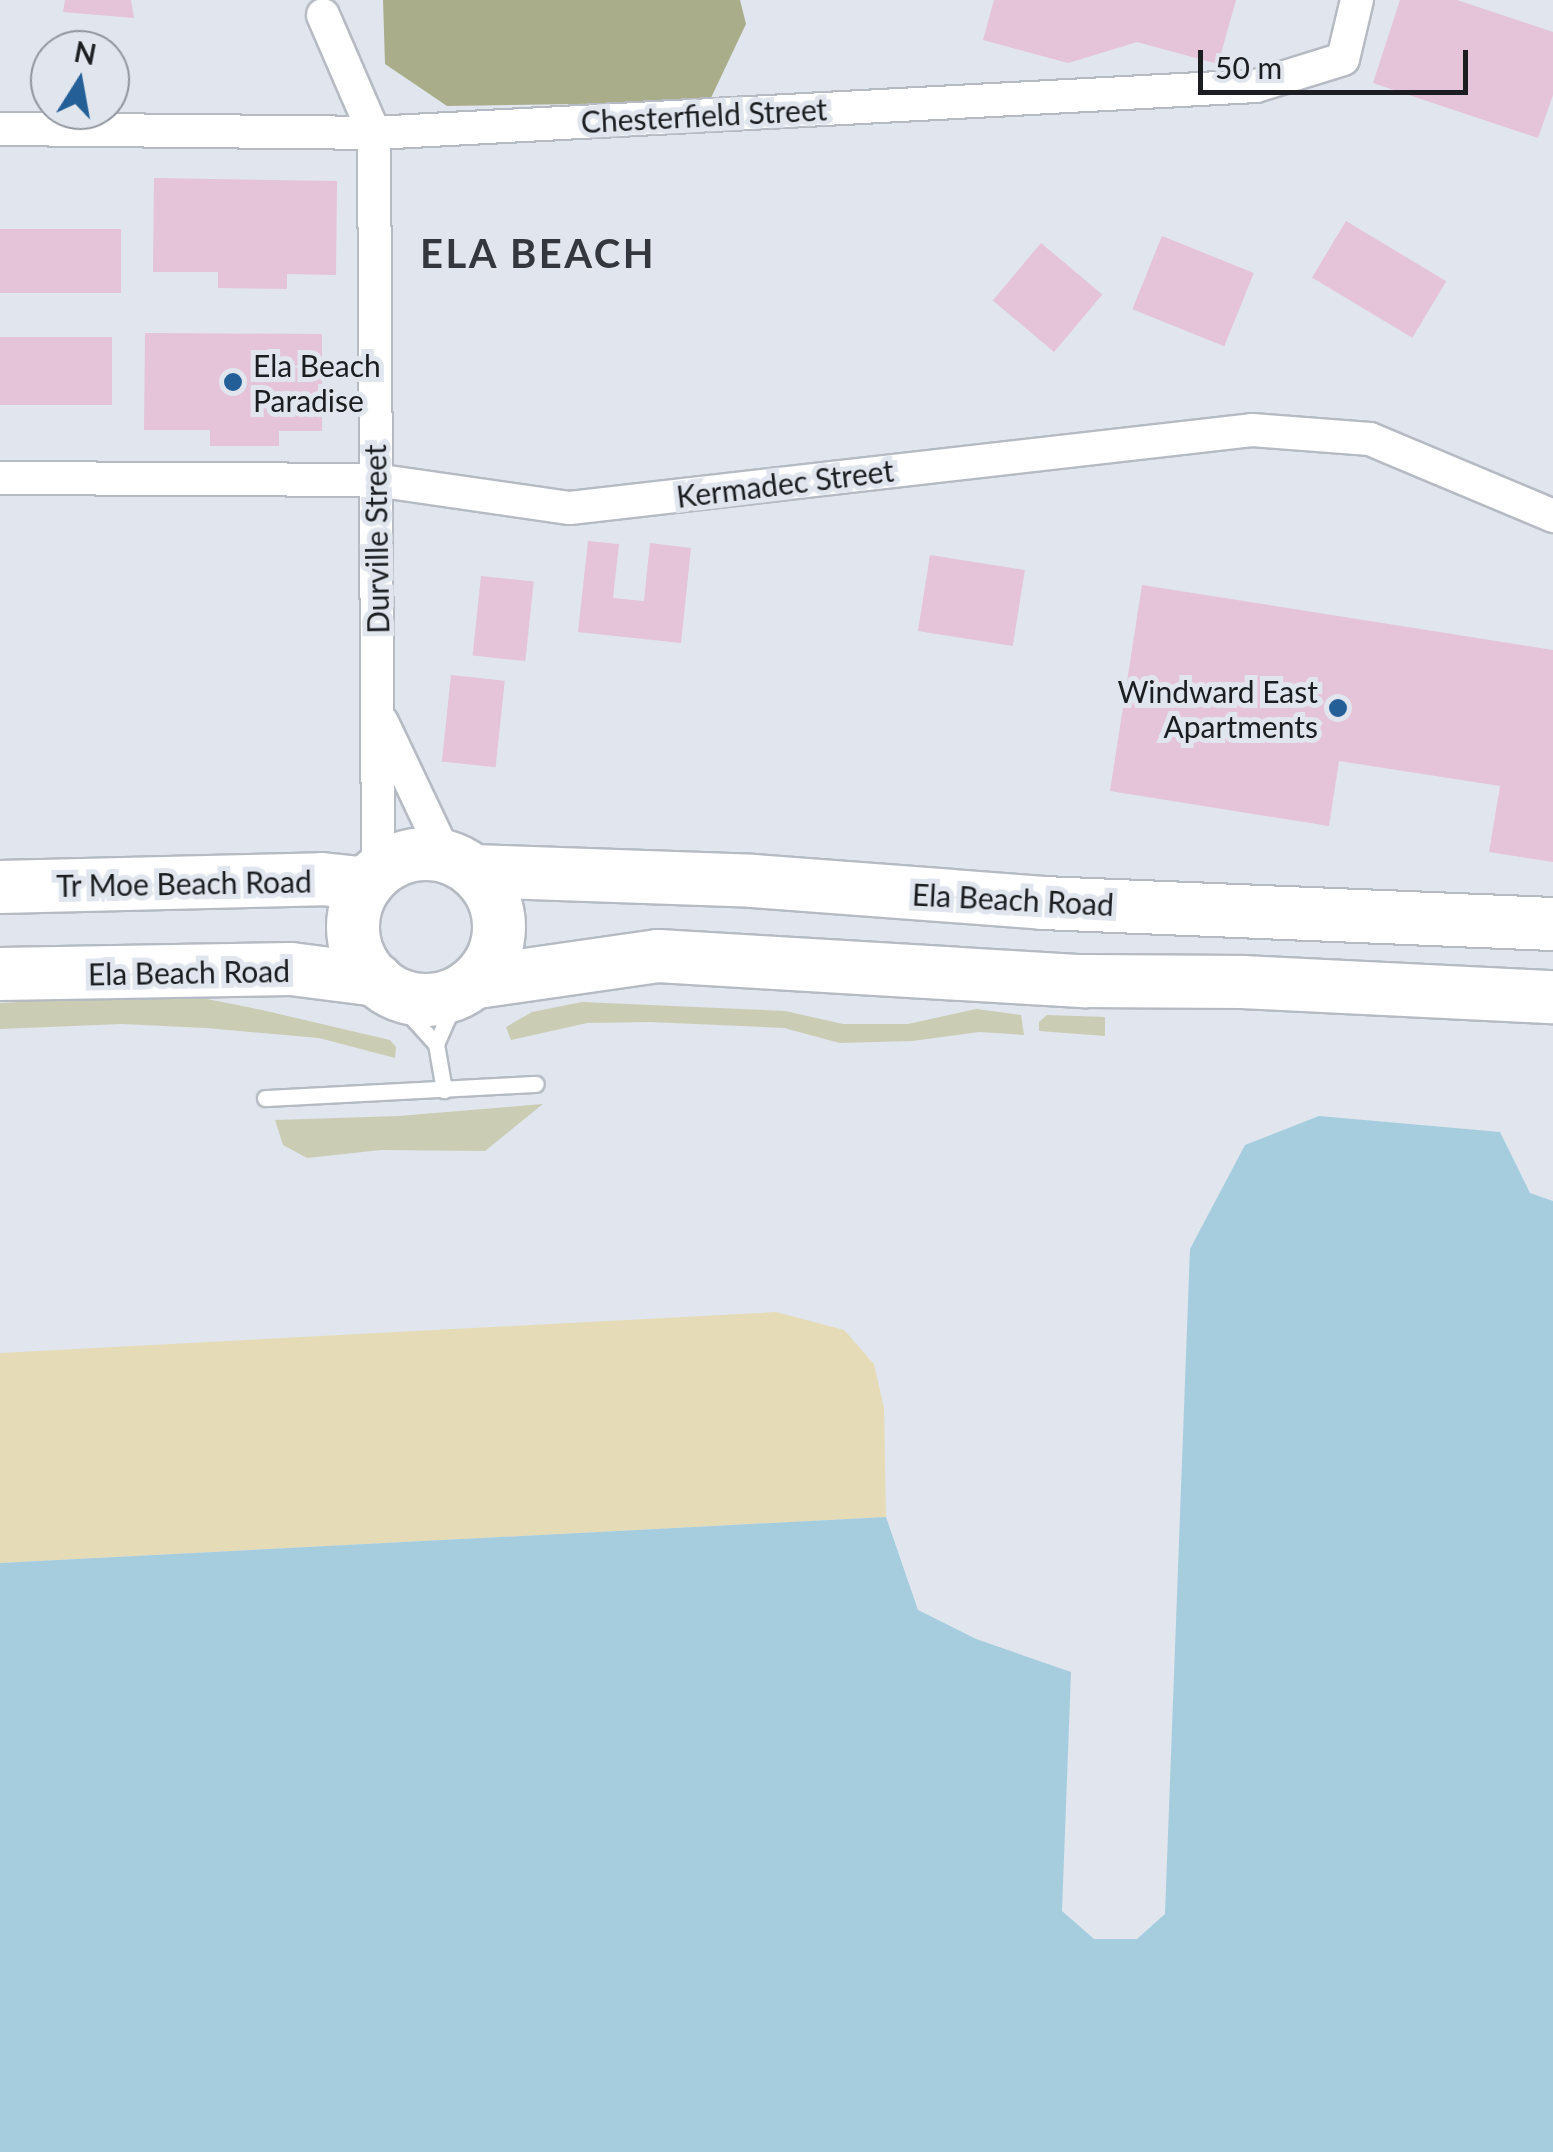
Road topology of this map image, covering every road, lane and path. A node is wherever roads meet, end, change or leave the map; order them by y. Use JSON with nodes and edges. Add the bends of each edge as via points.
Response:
{"nodes":[{"id":1,"x":1357,"y":0,"type":"edge"},
{"id":2,"x":323,"y":15,"type":"dead end"},
{"id":3,"x":0,"y":129,"type":"edge"},
{"id":4,"x":374,"y":132,"type":"junction"},
{"id":5,"x":0,"y":478,"type":"edge"},
{"id":6,"x":375,"y":480,"type":"junction"},
{"id":7,"x":1553,"y":516,"type":"edge"},
{"id":8,"x":378,"y":714,"type":"junction"},
{"id":9,"x":459,"y":864,"type":"junction"},
{"id":10,"x":372,"y":878,"type":"junction"},
{"id":11,"x":0,"y":887,"type":"edge"},
{"id":12,"x":1553,"y":924,"type":"edge"},
{"id":13,"x":0,"y":974,"type":"edge"},
{"id":14,"x":383,"y":986,"type":"junction"},
{"id":15,"x":467,"y":988,"type":"junction"},
{"id":16,"x":1553,"y":997,"type":"edge"},
{"id":17,"x":436,"y":1044,"type":"junction"},
{"id":18,"x":536,"y":1084,"type":"dead end"},
{"id":19,"x":444,"y":1090,"type":"junction"},
{"id":20,"x":265,"y":1098,"type":"dead end"}],
"edges":[{"from":1,"to":4,"type":"street","name":"Chesterfield Street","via":[[1344,59],[1256,86]]},
{"from":2,"to":4,"type":"street","name":"Durville Street"},
{"from":3,"to":4,"type":"street","name":"Chesterfield Street"},
{"from":4,"to":6,"type":"street","name":"Durville Street"},
{"from":5,"to":6,"type":"street","name":"Kermadec Street"},
{"from":6,"to":7,"type":"street","name":"Kermadec Street","via":[[570,508],[1252,430],[1370,439]]},
{"from":6,"to":8,"type":"street","name":"Durville Street"},
{"from":8,"to":9,"type":"street"},
{"from":8,"to":10,"type":"street","name":"Durville Street"},
{"from":9,"to":10,"type":"highway","via":[[410,856]]},
{"from":9,"to":12,"type":"highway","name":"Ela Beach Road","via":[[1042,903]]},
{"from":9,"to":15,"type":"highway","via":[[486,885],[499,920],[492,957]]},
{"from":10,"to":11,"type":"highway","name":"Tr Moe Beach Road"},
{"from":10,"to":14,"type":"highway","via":[[358,902],[355,944]]},
{"from":13,"to":14,"type":"highway","name":"Ela Beach Road","via":[[291,969]]},
{"from":14,"to":15,"type":"highway","via":[[428,1002]]},
{"from":14,"to":17,"type":"lane"},
{"from":15,"to":16,"type":"highway","via":[[658,956],[1085,981]]},
{"from":15,"to":17,"type":"lane"},
{"from":17,"to":19,"type":"lane"},
{"from":18,"to":19,"type":"lane"},
{"from":19,"to":20,"type":"lane"}]}
